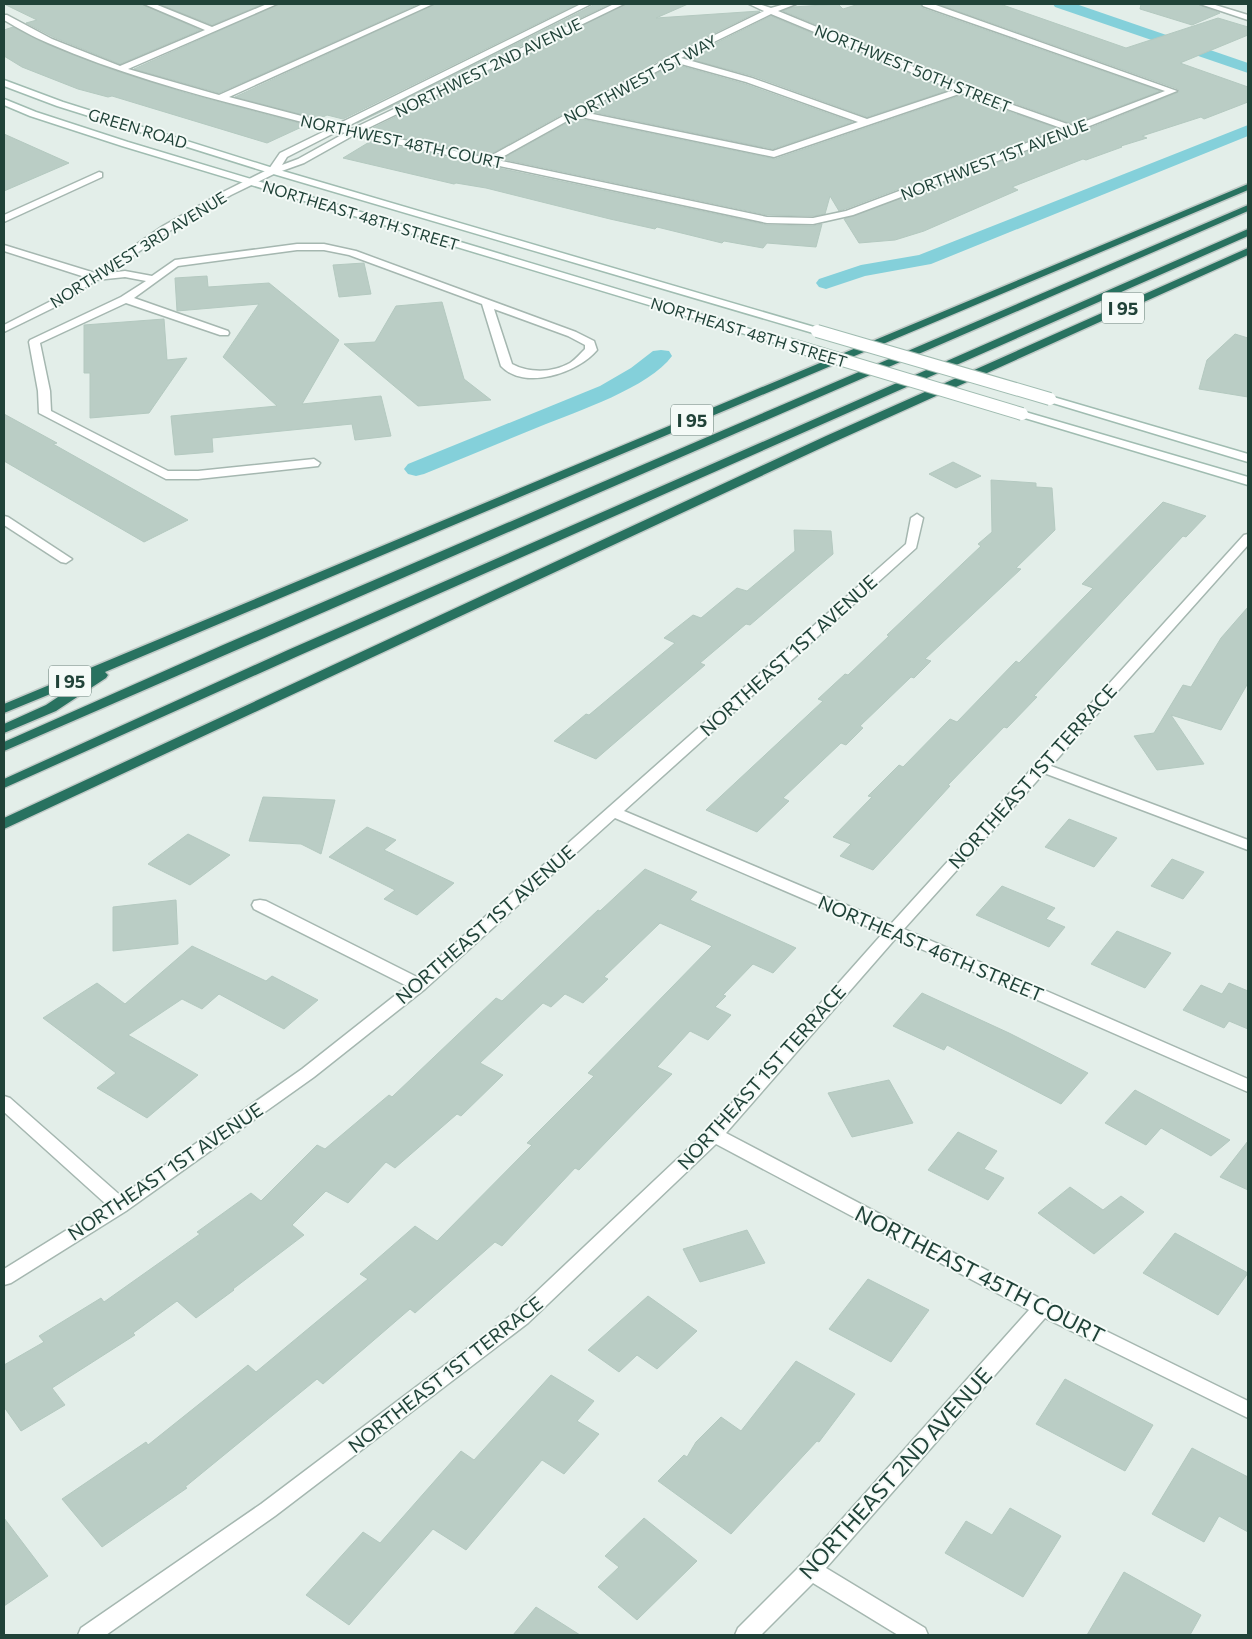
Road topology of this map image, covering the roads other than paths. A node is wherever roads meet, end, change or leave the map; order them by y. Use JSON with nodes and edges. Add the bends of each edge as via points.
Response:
{"nodes":[{"id":1,"x":148,"y":4,"type":"edge"},
{"id":2,"x":273,"y":4,"type":"edge"},
{"id":3,"x":429,"y":4,"type":"edge"},
{"id":4,"x":587,"y":4,"type":"edge"},
{"id":5,"x":620,"y":4,"type":"edge"},
{"id":6,"x":753,"y":4,"type":"edge"},
{"id":7,"x":792,"y":4,"type":"edge"},
{"id":8,"x":926,"y":4,"type":"edge"},
{"id":9,"x":1204,"y":4,"type":"edge"},
{"id":10,"x":771,"y":11,"type":"junction"},
{"id":11,"x":4,"y":17,"type":"edge"},
{"id":12,"x":1248,"y":18,"type":"edge"},
{"id":13,"x":212,"y":30,"type":"junction"},
{"id":14,"x":673,"y":59,"type":"junction"},
{"id":15,"x":120,"y":69,"type":"junction"},
{"id":16,"x":4,"y":83,"type":"edge"},
{"id":17,"x":962,"y":90,"type":"junction"},
{"id":18,"x":220,"y":98,"type":"junction"},
{"id":19,"x":4,"y":102,"type":"edge"},
{"id":20,"x":574,"y":113,"type":"junction"},
{"id":21,"x":868,"y":123,"type":"junction"},
{"id":22,"x":336,"y":128,"type":"junction"},
{"id":23,"x":1074,"y":129,"type":"junction"},
{"id":24,"x":353,"y":132,"type":"junction"},
{"id":25,"x":490,"y":160,"type":"junction"},
{"id":26,"x":273,"y":171,"type":"junction"},
{"id":27,"x":99,"y":175,"type":"dead end"},
{"id":28,"x":250,"y":182,"type":"junction"},
{"id":29,"x":1248,"y":187,"type":"edge"},
{"id":30,"x":1248,"y":208,"type":"edge"},
{"id":31,"x":4,"y":219,"type":"edge"},
{"id":32,"x":813,"y":221,"type":"joint"},
{"id":33,"x":1248,"y":232,"type":"edge"},
{"id":34,"x":4,"y":248,"type":"edge"},
{"id":35,"x":1248,"y":251,"type":"edge"},
{"id":36,"x":96,"y":277,"type":"junction"},
{"id":37,"x":154,"y":279,"type":"junction"},
{"id":38,"x":142,"y":289,"type":"junction"},
{"id":39,"x":125,"y":299,"type":"junction"},
{"id":40,"x":487,"y":303,"type":"junction"},
{"id":41,"x":4,"y":329,"type":"edge"},
{"id":42,"x":224,"y":333,"type":"dead end"},
{"id":43,"x":1248,"y":458,"type":"edge"},
{"id":44,"x":314,"y":463,"type":"dead end"},
{"id":45,"x":1248,"y":481,"type":"edge"},
{"id":46,"x":917,"y":518,"type":"dead end"},
{"id":47,"x":4,"y":520,"type":"edge"},
{"id":48,"x":1248,"y":538,"type":"edge"},
{"id":49,"x":66,"y":559,"type":"dead end"},
{"id":50,"x":136,"y":653,"type":"junction"},
{"id":51,"x":4,"y":709,"type":"edge"},
{"id":52,"x":4,"y":729,"type":"edge"},
{"id":53,"x":4,"y":747,"type":"edge"},
{"id":54,"x":1041,"y":767,"type":"junction"},
{"id":55,"x":4,"y":784,"type":"edge"},
{"id":56,"x":614,"y":812,"type":"junction"},
{"id":57,"x":4,"y":824,"type":"edge"},
{"id":58,"x":1248,"y":846,"type":"edge"},
{"id":59,"x":260,"y":905,"type":"dead end"},
{"id":60,"x":893,"y":931,"type":"junction"},
{"id":61,"x":419,"y":985,"type":"junction"},
{"id":62,"x":1248,"y":1086,"type":"edge"},
{"id":63,"x":4,"y":1102,"type":"edge"},
{"id":64,"x":714,"y":1135,"type":"junction"},
{"id":65,"x":120,"y":1206,"type":"junction"},
{"id":66,"x":4,"y":1278,"type":"edge"},
{"id":67,"x":1042,"y":1308,"type":"junction"},
{"id":68,"x":1248,"y":1410,"type":"edge"},
{"id":69,"x":811,"y":1570,"type":"junction"},
{"id":70,"x":89,"y":1635,"type":"edge"},
{"id":71,"x":746,"y":1635,"type":"edge"},
{"id":72,"x":917,"y":1635,"type":"edge"}],
"edges":[{"from":1,"to":13,"type":"street"},
{"from":2,"to":13,"type":"street"},
{"from":3,"to":18,"type":"street"},
{"from":4,"to":22,"type":"street","name":"NORTHWEST 2ND AVENUE"},
{"from":5,"to":24,"type":"street","name":"NORTHWEST 2ND AVENUE"},
{"from":6,"to":10,"type":"street","name":"NORTHWEST 50TH STREET"},
{"from":7,"to":10,"type":"street","name":"NORTHWEST 1ST WAY"},
{"from":8,"to":23,"type":"street","name":"NORTHWEST 1ST AVENUE","via":[[1174,91]]},
{"from":9,"to":12,"type":"street"},
{"from":10,"to":14,"type":"street","name":"NORTHWEST 1ST WAY"},
{"from":10,"to":17,"type":"street","name":"NORTHWEST 50TH STREET"},
{"from":11,"to":15,"type":"street","name":"NORTHWEST 48TH COURT","via":[[49,40]]},
{"from":13,"to":15,"type":"street"},
{"from":14,"to":20,"type":"street","name":"NORTHWEST 1ST WAY"},
{"from":14,"to":21,"type":"street","via":[[749,80]]},
{"from":15,"to":18,"type":"street","name":"NORTHWEST 48TH COURT"},
{"from":16,"to":26,"type":"street","name":"GREEN ROAD","via":[[60,104]]},
{"from":17,"to":21,"type":"street"},
{"from":17,"to":23,"type":"street","name":"NORTHWEST 50TH STREET"},
{"from":18,"to":22,"type":"street","name":"NORTHWEST 48TH COURT"},
{"from":19,"to":28,"type":"street","name":"GREEN ROAD","via":[[125,144]]},
{"from":20,"to":21,"type":"street","via":[[774,154]]},
{"from":20,"to":25,"type":"street","name":"NORTHWEST 1ST WAY"},
{"from":22,"to":24,"type":"street","name":"NORTHWEST 48TH COURT"},
{"from":22,"to":26,"type":"street","name":"NORTHWEST 2ND AVENUE","via":[[283,155]]},
{"from":23,"to":32,"type":"street","name":"NORTHWEST 1ST AVENUE","via":[[849,213]]},
{"from":24,"to":25,"type":"street","name":"NORTHWEST 48TH COURT"},
{"from":24,"to":26,"type":"street","name":"NORTHWEST 2ND AVENUE","via":[[301,161]]},
{"from":25,"to":32,"type":"street","name":"NORTHWEST 48TH COURT","via":[[768,220]]},
{"from":26,"to":28,"type":"street","name":"NORTHWEST 3RD AVENUE"},
{"from":26,"to":43,"type":"street","name":"NORTHEAST 48TH STREET","bridge":true},
{"from":27,"to":31,"type":"street"},
{"from":28,"to":36,"type":"street","name":"NORTHWEST 3RD AVENUE","via":[[168,228]]},
{"from":28,"to":45,"type":"street","name":"NORTHEAST 48TH STREET","bridge":true},
{"from":29,"to":50,"type":"highway","number":"I 95"},
{"from":30,"to":53,"type":"highway"},
{"from":33,"to":55,"type":"highway","via":[[293,652]]},
{"from":34,"to":36,"type":"street"},
{"from":35,"to":57,"type":"highway","number":"I 95","via":[[779,462]]},
{"from":36,"to":37,"type":"street","via":[[125,274]]},
{"from":36,"to":38,"type":"street"},
{"from":36,"to":41,"type":"street","name":"NORTHWEST 3RD AVENUE"},
{"from":37,"to":38,"type":"street"},
{"from":37,"to":40,"type":"street","via":[[175,263],[324,247],[352,253]]},
{"from":38,"to":39,"type":"street"},
{"from":39,"to":42,"type":"street"},
{"from":39,"to":44,"type":"street","via":[[34,342],[45,413],[166,475],[198,475]]},
{"from":40,"to":40,"type":"street","via":[[572,334],[590,343],[591,350],[574,365],[545,374],[522,374],[506,366]]},
{"from":46,"to":56,"type":"street","name":"NORTHEAST 1ST AVENUE","via":[[912,545]]},
{"from":47,"to":49,"type":"street"},
{"from":48,"to":54,"type":"street","name":"NORTHEAST 1ST TERRACE"},
{"from":50,"to":51,"type":"highway","number":"I 95"},
{"from":50,"to":52,"type":"highway","via":[[51,708]]},
{"from":54,"to":58,"type":"street"},
{"from":54,"to":60,"type":"street","name":"NORTHEAST 1ST TERRACE"},
{"from":56,"to":60,"type":"street","name":"NORTHEAST 46TH STREET"},
{"from":56,"to":61,"type":"street","name":"NORTHEAST 1ST AVENUE"},
{"from":59,"to":61,"type":"street"},
{"from":60,"to":62,"type":"street","name":"NORTHEAST 46TH STREET"},
{"from":60,"to":64,"type":"street","name":"NORTHEAST 1ST TERRACE"},
{"from":61,"to":65,"type":"street","name":"NORTHEAST 1ST AVENUE","via":[[308,1073]]},
{"from":63,"to":65,"type":"street"},
{"from":64,"to":67,"type":"street","name":"NORTHEAST 45TH COURT"},
{"from":64,"to":70,"type":"street","name":"NORTHEAST 1ST TERRACE","via":[[521,1318],[268,1510]]},
{"from":65,"to":66,"type":"street","name":"NORTHEAST 1ST AVENUE"},
{"from":67,"to":68,"type":"street","name":"NORTHEAST 45TH COURT"},
{"from":67,"to":69,"type":"street","name":"NORTHEAST 2ND AVENUE"},
{"from":69,"to":71,"type":"street","name":"NORTHEAST 2ND AVENUE"},
{"from":69,"to":72,"type":"street"}]}
